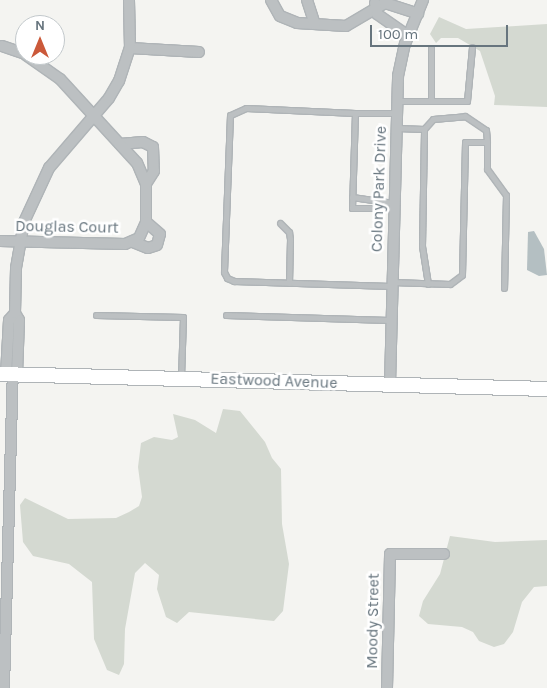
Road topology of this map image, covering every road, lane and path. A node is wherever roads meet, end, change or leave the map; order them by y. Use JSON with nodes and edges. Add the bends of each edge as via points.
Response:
{"nodes":[{"id":1,"x":129,"y":0,"type":"edge"},
{"id":2,"x":271,"y":0,"type":"edge"},
{"id":3,"x":307,"y":0,"type":"edge"},
{"id":4,"x":423,"y":0,"type":"edge"},
{"id":5,"x":375,"y":3,"type":"edge"},
{"id":6,"x":418,"y":14,"type":"junction"},
{"id":7,"x":315,"y":24,"type":"junction"},
{"id":8,"x":409,"y":36,"type":"junction"},
{"id":9,"x":1,"y":44,"type":"edge"},
{"id":10,"x":472,"y":47,"type":"dead end"},
{"id":11,"x":130,"y":48,"type":"junction"},
{"id":12,"x":431,"y":48,"type":"dead end"},
{"id":13,"x":15,"y":50,"type":"edge"},
{"id":14,"x":199,"y":52,"type":"dead end"},
{"id":15,"x":43,"y":65,"type":"edge"},
{"id":16,"x":397,"y":100,"type":"junction"},
{"id":17,"x":431,"y":101,"type":"junction"},
{"id":18,"x":355,"y":113,"type":"junction"},
{"id":19,"x":396,"y":113,"type":"junction"},
{"id":20,"x":94,"y":116,"type":"junction"},
{"id":21,"x":396,"y":128,"type":"junction"},
{"id":22,"x":424,"y":129,"type":"junction"},
{"id":23,"x":487,"y":142,"type":"junction"},
{"id":24,"x":120,"y":144,"type":"junction"},
{"id":25,"x":146,"y":184,"type":"junction"},
{"id":26,"x":352,"y":197,"type":"junction"},
{"id":27,"x":388,"y":203,"type":"junction"},
{"id":28,"x":146,"y":222,"type":"junction"},
{"id":29,"x":280,"y":223,"type":"dead end"},
{"id":30,"x":0,"y":241,"type":"edge"},
{"id":31,"x":20,"y":242,"type":"junction"},
{"id":32,"x":133,"y":242,"type":"junction"},
{"id":33,"x":289,"y":283,"type":"junction"},
{"id":34,"x":391,"y":284,"type":"junction"},
{"id":35,"x":428,"y":284,"type":"junction"},
{"id":36,"x":504,"y":288,"type":"dead end"},
{"id":37,"x":96,"y":315,"type":"dead end"},
{"id":38,"x":226,"y":315,"type":"dead end"},
{"id":39,"x":389,"y":320,"type":"junction"},
{"id":40,"x":9,"y":374,"type":"edge"},
{"id":41,"x":181,"y":378,"type":"junction"},
{"id":42,"x":390,"y":384,"type":"junction"},
{"id":43,"x":547,"y":389,"type":"edge"},
{"id":44,"x":444,"y":554,"type":"dead end"},
{"id":45,"x":4,"y":688,"type":"edge"},
{"id":46,"x":387,"y":688,"type":"edge"}],
"edges":[{"from":1,"to":11,"type":"street"},
{"from":2,"to":7,"type":"street","via":[[273,9],[288,20]]},
{"from":3,"to":7,"type":"street"},
{"from":4,"to":6,"type":"street","name":"Colony Park Drive"},
{"from":5,"to":6,"type":"street"},
{"from":5,"to":7,"type":"street","via":[[356,23],[346,26]]},
{"from":5,"to":8,"type":"street","via":[[377,14]]},
{"from":6,"to":8,"type":"street","name":"Colony Park Drive"},
{"from":8,"to":16,"type":"street","name":"Colony Park Drive","via":[[400,62]]},
{"from":9,"to":13,"type":"street"},
{"from":10,"to":17,"type":"lane","via":[[467,101]]},
{"from":11,"to":14,"type":"street"},
{"from":11,"to":20,"type":"street","via":[[119,81]]},
{"from":12,"to":17,"type":"lane"},
{"from":15,"to":20,"type":"street"},
{"from":16,"to":17,"type":"lane"},
{"from":16,"to":19,"type":"street","name":"Colony Park Drive"},
{"from":18,"to":19,"type":"lane"},
{"from":18,"to":26,"type":"lane"},
{"from":18,"to":33,"type":"lane","via":[[246,108],[230,115],[224,272],[234,281]]},
{"from":19,"to":21,"type":"street","name":"Colony Park Drive"},
{"from":20,"to":24,"type":"street"},
{"from":20,"to":31,"type":"street","via":[[49,168],[31,202]]},
{"from":21,"to":22,"type":"lane"},
{"from":21,"to":27,"type":"street","name":"Colony Park Drive"},
{"from":22,"to":23,"type":"lane","via":[[433,119],[465,116],[486,130]]},
{"from":22,"to":35,"type":"lane","via":[[422,246]]},
{"from":23,"to":35,"type":"lane","via":[[465,142],[462,275],[450,284]]},
{"from":23,"to":36,"type":"lane","via":[[487,169],[506,195]]},
{"from":24,"to":25,"type":"street","via":[[137,163]]},
{"from":24,"to":25,"type":"street","via":[[143,142],[153,147],[154,172]]},
{"from":25,"to":28,"type":"street"},
{"from":26,"to":27,"type":"lane","via":[[375,198]]},
{"from":26,"to":27,"type":"lane","via":[[352,208],[376,208]]},
{"from":27,"to":34,"type":"street","name":"Colony Park Drive"},
{"from":28,"to":32,"type":"street","via":[[142,234]]},
{"from":28,"to":32,"type":"street","name":"Douglas Court","via":[[160,234],[157,245],[148,248]]},
{"from":29,"to":33,"type":"lane","via":[[289,232]]},
{"from":30,"to":31,"type":"street","name":"Douglas Court"},
{"from":31,"to":32,"type":"street","name":"Douglas Court"},
{"from":31,"to":40,"type":"street","via":[[15,313],[9,320]]},
{"from":33,"to":34,"type":"lane"},
{"from":34,"to":35,"type":"lane"},
{"from":34,"to":39,"type":"street","name":"Colony Park Drive"},
{"from":37,"to":41,"type":"lane","via":[[183,317]]},
{"from":38,"to":39,"type":"lane"},
{"from":39,"to":42,"type":"street","name":"Colony Park Drive"},
{"from":40,"to":41,"type":"street","name":"Eastwood Avenue"},
{"from":40,"to":45,"type":"street"},
{"from":41,"to":42,"type":"street","name":"Eastwood Avenue"},
{"from":42,"to":43,"type":"street","name":"Eastwood Avenue"},
{"from":44,"to":46,"type":"street","name":"Moody Street","via":[[390,554]]}]}
